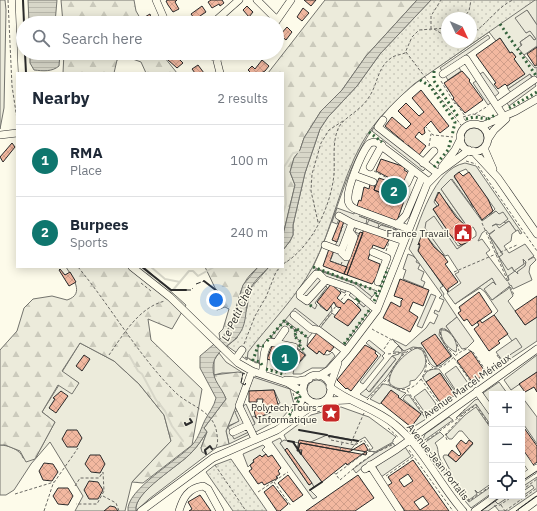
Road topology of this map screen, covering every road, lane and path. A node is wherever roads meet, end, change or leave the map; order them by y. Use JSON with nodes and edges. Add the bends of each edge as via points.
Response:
{"nodes":[{"id":1,"x":8,"y":0,"type":"edge"},
{"id":2,"x":19,"y":0,"type":"edge"},
{"id":3,"x":156,"y":0,"type":"edge"},
{"id":4,"x":239,"y":0,"type":"edge"},
{"id":5,"x":257,"y":0,"type":"edge"},
{"id":6,"x":291,"y":0,"type":"edge"},
{"id":7,"x":441,"y":0,"type":"edge"},
{"id":8,"x":471,"y":0,"type":"edge"},
{"id":9,"x":514,"y":0,"type":"edge"},
{"id":10,"x":468,"y":12,"type":"edge"},
{"id":11,"x":20,"y":16,"type":"edge"},
{"id":12,"x":163,"y":16,"type":"edge"},
{"id":13,"x":221,"y":16,"type":"edge"},
{"id":14,"x":271,"y":16,"type":"edge"},
{"id":15,"x":280,"y":16,"type":"edge"},
{"id":16,"x":441,"y":28,"type":"edge"},
{"id":17,"x":433,"y":29,"type":"junction"},
{"id":18,"x":477,"y":31,"type":"edge"},
{"id":19,"x":441,"y":34,"type":"edge"},
{"id":20,"x":406,"y":52,"type":"junction"},
{"id":21,"x":21,"y":60,"type":"edge"},
{"id":22,"x":217,"y":60,"type":"edge"},
{"id":23,"x":22,"y":72,"type":"edge"},
{"id":24,"x":220,"y":72,"type":"edge"},
{"id":25,"x":443,"y":74,"type":"joint"},
{"id":26,"x":534,"y":80,"type":"dead end"},
{"id":27,"x":537,"y":99,"type":"edge"},
{"id":28,"x":496,"y":103,"type":"junction"},
{"id":29,"x":516,"y":111,"type":"junction"},
{"id":30,"x":16,"y":112,"type":"edge"},
{"id":31,"x":475,"y":114,"type":"junction"},
{"id":32,"x":466,"y":116,"type":"junction"},
{"id":33,"x":504,"y":117,"type":"junction"},
{"id":34,"x":488,"y":119,"type":"dead end"},
{"id":35,"x":383,"y":120,"type":"dead end"},
{"id":36,"x":344,"y":121,"type":"junction"},
{"id":37,"x":466,"y":121,"type":"dead end"},
{"id":38,"x":425,"y":126,"type":"dead end"},
{"id":39,"x":482,"y":126,"type":"junction"},
{"id":40,"x":464,"y":129,"type":"junction"},
{"id":41,"x":16,"y":133,"type":"edge"},
{"id":42,"x":431,"y":133,"type":"junction"},
{"id":43,"x":0,"y":135,"type":"edge"},
{"id":44,"x":458,"y":138,"type":"junction"},
{"id":45,"x":488,"y":140,"type":"junction"},
{"id":46,"x":382,"y":146,"type":"junction"},
{"id":47,"x":484,"y":148,"type":"junction"},
{"id":48,"x":434,"y":150,"type":"joint"},
{"id":49,"x":471,"y":151,"type":"junction"},
{"id":50,"x":460,"y":162,"type":"dead end"},
{"id":51,"x":423,"y":163,"type":"junction"},
{"id":52,"x":371,"y":169,"type":"joint"},
{"id":53,"x":413,"y":170,"type":"junction"},
{"id":54,"x":438,"y":173,"type":"junction"},
{"id":55,"x":354,"y":175,"type":"junction"},
{"id":56,"x":422,"y":177,"type":"junction"},
{"id":57,"x":498,"y":178,"type":"junction"},
{"id":58,"x":373,"y":182,"type":"dead end"},
{"id":59,"x":429,"y":182,"type":"junction"},
{"id":60,"x":404,"y":184,"type":"junction"},
{"id":61,"x":397,"y":190,"type":"dead end"},
{"id":62,"x":399,"y":191,"type":"junction"},
{"id":63,"x":339,"y":216,"type":"dead end"},
{"id":64,"x":318,"y":222,"type":"junction"},
{"id":65,"x":352,"y":223,"type":"junction"},
{"id":66,"x":482,"y":223,"type":"dead end"},
{"id":67,"x":397,"y":225,"type":"junction"},
{"id":68,"x":409,"y":229,"type":"junction"},
{"id":69,"x":537,"y":234,"type":"edge"},
{"id":70,"x":404,"y":241,"type":"junction"},
{"id":71,"x":517,"y":244,"type":"dead end"},
{"id":72,"x":325,"y":245,"type":"dead end"},
{"id":73,"x":537,"y":251,"type":"edge"},
{"id":74,"x":373,"y":252,"type":"dead end"},
{"id":75,"x":496,"y":254,"type":"junction"},
{"id":76,"x":386,"y":262,"type":"junction"},
{"id":77,"x":284,"y":263,"type":"edge"},
{"id":78,"x":395,"y":266,"type":"junction"},
{"id":79,"x":79,"y":268,"type":"edge"},
{"id":80,"x":133,"y":268,"type":"edge"},
{"id":81,"x":279,"y":268,"type":"edge"},
{"id":82,"x":454,"y":272,"type":"dead end"},
{"id":83,"x":325,"y":280,"type":"junction"},
{"id":84,"x":378,"y":282,"type":"dead end"},
{"id":85,"x":350,"y":289,"type":"junction"},
{"id":86,"x":514,"y":295,"type":"dead end"},
{"id":87,"x":167,"y":300,"type":"dead end"},
{"id":88,"x":341,"y":300,"type":"dead end"},
{"id":89,"x":336,"y":306,"type":"dead end"},
{"id":90,"x":377,"y":310,"type":"junction"},
{"id":91,"x":294,"y":316,"type":"dead end"},
{"id":92,"x":367,"y":325,"type":"junction"},
{"id":93,"x":285,"y":330,"type":"dead end"},
{"id":94,"x":318,"y":330,"type":"junction"},
{"id":95,"x":125,"y":332,"type":"junction"},
{"id":96,"x":391,"y":340,"type":"junction"},
{"id":97,"x":276,"y":342,"type":"junction"},
{"id":98,"x":294,"y":347,"type":"joint"},
{"id":99,"x":384,"y":349,"type":"dead end"},
{"id":100,"x":537,"y":349,"type":"edge"},
{"id":101,"x":242,"y":350,"type":"joint"},
{"id":102,"x":346,"y":352,"type":"junction"},
{"id":103,"x":403,"y":352,"type":"junction"},
{"id":104,"x":406,"y":352,"type":"junction"},
{"id":105,"x":459,"y":352,"type":"junction"},
{"id":106,"x":388,"y":354,"type":"dead end"},
{"id":107,"x":110,"y":355,"type":"dead end"},
{"id":108,"x":455,"y":355,"type":"junction"},
{"id":109,"x":403,"y":356,"type":"junction"},
{"id":110,"x":497,"y":356,"type":"dead end"},
{"id":111,"x":454,"y":358,"type":"junction"},
{"id":112,"x":263,"y":359,"type":"junction"},
{"id":113,"x":235,"y":360,"type":"junction"},
{"id":114,"x":428,"y":362,"type":"junction"},
{"id":115,"x":504,"y":365,"type":"dead end"},
{"id":116,"x":433,"y":368,"type":"junction"},
{"id":117,"x":252,"y":371,"type":"junction"},
{"id":118,"x":424,"y":372,"type":"junction"},
{"id":119,"x":262,"y":374,"type":"junction"},
{"id":120,"x":490,"y":375,"type":"dead end"},
{"id":121,"x":320,"y":376,"type":"junction"},
{"id":122,"x":272,"y":377,"type":"junction"},
{"id":123,"x":388,"y":377,"type":"junction"},
{"id":124,"x":309,"y":378,"type":"junction"},
{"id":125,"x":421,"y":379,"type":"junction"},
{"id":126,"x":383,"y":383,"type":"junction"},
{"id":127,"x":388,"y":384,"type":"junction"},
{"id":128,"x":330,"y":387,"type":"junction"},
{"id":129,"x":475,"y":389,"type":"junction"},
{"id":130,"x":406,"y":390,"type":"junction"},
{"id":131,"x":304,"y":394,"type":"junction"},
{"id":132,"x":367,"y":400,"type":"dead end"},
{"id":133,"x":324,"y":401,"type":"junction"},
{"id":134,"x":356,"y":402,"type":"junction"},
{"id":135,"x":317,"y":403,"type":"junction"},
{"id":136,"x":469,"y":405,"type":"dead end"},
{"id":137,"x":333,"y":407,"type":"dead end"},
{"id":138,"x":489,"y":408,"type":"edge"},
{"id":139,"x":360,"y":411,"type":"dead end"},
{"id":140,"x":314,"y":412,"type":"dead end"},
{"id":141,"x":364,"y":412,"type":"junction"},
{"id":142,"x":464,"y":413,"type":"junction"},
{"id":143,"x":448,"y":414,"type":"junction"},
{"id":144,"x":368,"y":415,"type":"dead end"},
{"id":145,"x":427,"y":419,"type":"dead end"},
{"id":146,"x":454,"y":420,"type":"junction"},
{"id":147,"x":288,"y":422,"type":"junction"},
{"id":148,"x":248,"y":425,"type":"junction"},
{"id":149,"x":385,"y":426,"type":"dead end"},
{"id":150,"x":491,"y":427,"type":"edge"},
{"id":151,"x":440,"y":430,"type":"junction"},
{"id":152,"x":233,"y":432,"type":"dead end"},
{"id":153,"x":445,"y":435,"type":"junction"},
{"id":154,"x":328,"y":436,"type":"dead end"},
{"id":155,"x":255,"y":439,"type":"junction"},
{"id":156,"x":447,"y":440,"type":"dead end"},
{"id":157,"x":342,"y":442,"type":"junction"},
{"id":158,"x":407,"y":442,"type":"junction"},
{"id":159,"x":422,"y":443,"type":"dead end"},
{"id":160,"x":350,"y":444,"type":"junction"},
{"id":161,"x":78,"y":448,"type":"dead end"},
{"id":162,"x":340,"y":450,"type":"dead end"},
{"id":163,"x":368,"y":451,"type":"junction"},
{"id":164,"x":211,"y":453,"type":"dead end"},
{"id":165,"x":375,"y":453,"type":"dead end"},
{"id":166,"x":413,"y":457,"type":"dead end"},
{"id":167,"x":525,"y":459,"type":"edge"},
{"id":168,"x":214,"y":463,"type":"dead end"},
{"id":169,"x":535,"y":469,"type":"edge"},
{"id":170,"x":288,"y":472,"type":"dead end"},
{"id":171,"x":525,"y":476,"type":"edge"},
{"id":172,"x":537,"y":479,"type":"edge"},
{"id":173,"x":340,"y":480,"type":"dead end"},
{"id":174,"x":379,"y":480,"type":"junction"},
{"id":175,"x":535,"y":480,"type":"junction"},
{"id":176,"x":55,"y":482,"type":"junction"},
{"id":177,"x":274,"y":482,"type":"junction"},
{"id":178,"x":537,"y":483,"type":"edge"},
{"id":179,"x":75,"y":486,"type":"dead end"},
{"id":180,"x":489,"y":487,"type":"edge"},
{"id":181,"x":525,"y":488,"type":"edge"},
{"id":182,"x":537,"y":488,"type":"edge"},
{"id":183,"x":476,"y":490,"type":"dead end"},
{"id":184,"x":258,"y":492,"type":"dead end"},
{"id":185,"x":15,"y":494,"type":"dead end"},
{"id":186,"x":163,"y":494,"type":"junction"},
{"id":187,"x":478,"y":494,"type":"junction"},
{"id":188,"x":102,"y":496,"type":"junction"},
{"id":189,"x":458,"y":496,"type":"dead end"},
{"id":190,"x":525,"y":496,"type":"edge"},
{"id":191,"x":492,"y":499,"type":"edge"},
{"id":192,"x":509,"y":499,"type":"edge"},
{"id":193,"x":521,"y":499,"type":"edge"},
{"id":194,"x":537,"y":500,"type":"edge"},
{"id":195,"x":76,"y":504,"type":"dead end"},
{"id":196,"x":500,"y":505,"type":"junction"},
{"id":197,"x":291,"y":506,"type":"dead end"},
{"id":198,"x":490,"y":508,"type":"dead end"},
{"id":199,"x":44,"y":511,"type":"edge"},
{"id":200,"x":119,"y":511,"type":"edge"},
{"id":201,"x":141,"y":511,"type":"edge"},
{"id":202,"x":147,"y":511,"type":"edge"},
{"id":203,"x":180,"y":511,"type":"edge"},
{"id":204,"x":220,"y":511,"type":"edge"},
{"id":205,"x":246,"y":511,"type":"edge"},
{"id":206,"x":400,"y":511,"type":"edge"},
{"id":207,"x":453,"y":511,"type":"edge"},
{"id":208,"x":463,"y":511,"type":"edge"},
{"id":209,"x":475,"y":511,"type":"edge"},
{"id":210,"x":505,"y":511,"type":"edge"},
{"id":211,"x":522,"y":511,"type":"edge"}],
"edges":[{"from":1,"to":30,"type":"path","via":[[12,86]]},
{"from":2,"to":11,"type":"street"},
{"from":3,"to":12,"type":"street"},
{"from":4,"to":13,"type":"street"},
{"from":5,"to":14,"type":"street"},
{"from":6,"to":15,"type":"street"},
{"from":7,"to":17,"type":"path","via":[[431,16]]},
{"from":8,"to":10,"type":"path"},
{"from":9,"to":18,"type":"path","via":[[506,3]]},
{"from":16,"to":17,"type":"path"},
{"from":17,"to":19,"type":"path"},
{"from":17,"to":20,"type":"path","via":[[414,33]]},
{"from":20,"to":36,"type":"path","via":[[385,64],[369,99]]},
{"from":20,"to":40,"type":"path"},
{"from":21,"to":23,"type":"street"},
{"from":22,"to":24,"type":"street"},
{"from":25,"to":28,"type":"street","via":[[466,59]]},
{"from":25,"to":32,"type":"path","via":[[440,79],[455,104]]},
{"from":26,"to":28,"type":"street"},
{"from":27,"to":29,"type":"street"},
{"from":28,"to":31,"type":"path"},
{"from":28,"to":33,"type":"street"},
{"from":29,"to":33,"type":"street"},
{"from":29,"to":45,"type":"street","via":[[494,130]]},
{"from":31,"to":32,"type":"path"},
{"from":31,"to":34,"type":"path"},
{"from":32,"to":37,"type":"path","via":[[463,117]]},
{"from":33,"to":39,"type":"street"},
{"from":35,"to":51,"type":"street","via":[[378,127]]},
{"from":36,"to":64,"type":"path","via":[[336,133],[332,183]]},
{"from":36,"to":64,"type":"path","via":[[329,130],[321,143],[312,174],[311,191]]},
{"from":38,"to":42,"type":"path"},
{"from":39,"to":40,"type":"street","via":[[474,124]]},
{"from":39,"to":45,"type":"street","via":[[487,132]]},
{"from":40,"to":44,"type":"street"},
{"from":41,"to":43,"type":"street"},
{"from":42,"to":44,"type":"path"},
{"from":42,"to":48,"type":"path","via":[[429,146]]},
{"from":44,"to":49,"type":"street","via":[[463,146]]},
{"from":44,"to":54,"type":"street","via":[[456,149]]},
{"from":45,"to":47,"type":"street"},
{"from":46,"to":52,"type":"street"},
{"from":46,"to":53,"type":"street"},
{"from":46,"to":55,"type":"street","via":[[374,142],[368,146]]},
{"from":47,"to":49,"type":"street"},
{"from":47,"to":57,"type":"street"},
{"from":48,"to":51,"type":"street"},
{"from":49,"to":54,"type":"street"},
{"from":49,"to":57,"type":"street"},
{"from":50,"to":73,"type":"path","via":[[476,164]]},
{"from":51,"to":54,"type":"street"},
{"from":52,"to":60,"type":"path"},
{"from":53,"to":56,"type":"street"},
{"from":53,"to":60,"type":"street"},
{"from":54,"to":59,"type":"street"},
{"from":55,"to":58,"type":"street"},
{"from":55,"to":67,"type":"street","via":[[348,196],[350,206]]},
{"from":56,"to":59,"type":"street"},
{"from":56,"to":67,"type":"street","via":[[406,215]]},
{"from":57,"to":69,"type":"street"},
{"from":59,"to":68,"type":"street"},
{"from":60,"to":62,"type":"path"},
{"from":60,"to":62,"type":"path","via":[[407,188],[403,192]]},
{"from":61,"to":62,"type":"path"},
{"from":63,"to":65,"type":"street"},
{"from":64,"to":77,"type":"path","via":[[299,253]]},
{"from":65,"to":70,"type":"street"},
{"from":65,"to":72,"type":"street","via":[[342,254]]},
{"from":66,"to":75,"type":"path"},
{"from":67,"to":68,"type":"street"},
{"from":68,"to":70,"type":"street"},
{"from":70,"to":78,"type":"street"},
{"from":71,"to":75,"type":"path"},
{"from":74,"to":76,"type":"street","via":[[386,257]]},
{"from":75,"to":82,"type":"path"},
{"from":75,"to":86,"type":"path"},
{"from":76,"to":78,"type":"street"},
{"from":76,"to":84,"type":"street"},
{"from":78,"to":90,"type":"street"},
{"from":79,"to":95,"type":"path","via":[[101,295]]},
{"from":80,"to":113,"type":"street","via":[[170,297]]},
{"from":81,"to":101,"type":"path","via":[[255,316]]},
{"from":83,"to":83,"type":"street","via":[[307,301],[300,294],[314,276],[318,274]]},
{"from":83,"to":85,"type":"street"},
{"from":85,"to":88,"type":"path"},
{"from":85,"to":90,"type":"street"},
{"from":87,"to":95,"type":"path","via":[[156,303],[139,316]]},
{"from":89,"to":94,"type":"path"},
{"from":90,"to":92,"type":"street"},
{"from":91,"to":94,"type":"street","via":[[311,330]]},
{"from":92,"to":96,"type":"path"},
{"from":92,"to":102,"type":"street"},
{"from":93,"to":97,"type":"street"},
{"from":94,"to":102,"type":"street"},
{"from":95,"to":107,"type":"path"},
{"from":95,"to":164,"type":"path","via":[[152,368],[175,392],[184,400],[202,408],[213,421],[217,428],[218,440],[216,448]]},
{"from":96,"to":99,"type":"path"},
{"from":96,"to":103,"type":"path"},
{"from":97,"to":98,"type":"street"},
{"from":97,"to":112,"type":"street","via":[[268,343]]},
{"from":98,"to":112,"type":"path","via":[[306,355],[295,368]]},
{"from":100,"to":129,"type":"street","name":"Avenue Marcel Mérieux"},
{"from":101,"to":113,"type":"street"},
{"from":102,"to":121,"type":"street"},
{"from":102,"to":128,"type":"street","via":[[336,369]]},
{"from":103,"to":104,"type":"path"},
{"from":103,"to":106,"type":"path"},
{"from":103,"to":109,"type":"path"},
{"from":104,"to":109,"type":"path"},
{"from":104,"to":114,"type":"path","via":[[421,348]]},
{"from":105,"to":108,"type":"path"},
{"from":105,"to":108,"type":"path","via":[[458,345],[450,334],[441,329],[440,336],[443,342]]},
{"from":105,"to":120,"type":"path","via":[[467,349],[474,352]]},
{"from":108,"to":111,"type":"path"},
{"from":109,"to":123,"type":"path"},
{"from":110,"to":115,"type":"path"},
{"from":111,"to":116,"type":"path","via":[[441,367]]},
{"from":111,"to":129,"type":"path"},
{"from":112,"to":119,"type":"street"},
{"from":113,"to":117,"type":"street"},
{"from":114,"to":116,"type":"path"},
{"from":114,"to":118,"type":"path"},
{"from":116,"to":118,"type":"path"},
{"from":117,"to":119,"type":"street"},
{"from":117,"to":148,"type":"street","via":[[239,404]]},
{"from":118,"to":125,"type":"path"},
{"from":119,"to":122,"type":"street"},
{"from":121,"to":124,"type":"street"},
{"from":121,"to":128,"type":"street"},
{"from":122,"to":124,"type":"street","via":[[298,381]]},
{"from":122,"to":131,"type":"street","via":[[288,383]]},
{"from":123,"to":126,"type":"path"},
{"from":123,"to":127,"type":"path"},
{"from":124,"to":131,"type":"street","via":[[304,387]]},
{"from":125,"to":130,"type":"path"},
{"from":125,"to":143,"type":"path"},
{"from":126,"to":127,"type":"path"},
{"from":126,"to":132,"type":"path"},
{"from":127,"to":130,"type":"path","via":[[398,390]]},
{"from":128,"to":133,"type":"street","via":[[329,396]]},
{"from":128,"to":134,"type":"street","name":"Avenue Jean Portalis"},
{"from":129,"to":138,"type":"street"},
{"from":129,"to":143,"type":"street","name":"Avenue Marcel Mérieux"},
{"from":130,"to":145,"type":"path"},
{"from":131,"to":135,"type":"street","via":[[310,401]]},
{"from":131,"to":147,"type":"street","via":[[296,413]]},
{"from":133,"to":134,"type":"street","name":"Avenue Jean Portalis","via":[[338,399]]},
{"from":133,"to":135,"type":"street"},
{"from":134,"to":158,"type":"street","name":"Avenue Jean Portalis","via":[[384,416]]},
{"from":135,"to":147,"type":"street"},
{"from":136,"to":146,"type":"path"},
{"from":137,"to":140,"type":"path"},
{"from":139,"to":141,"type":"path"},
{"from":141,"to":144,"type":"path"},
{"from":141,"to":160,"type":"path"},
{"from":142,"to":146,"type":"path"},
{"from":142,"to":150,"type":"path","via":[[476,405]]},
{"from":142,"to":153,"type":"path"},
{"from":143,"to":146,"type":"path"},
{"from":143,"to":158,"type":"street","name":"Avenue Marcel Mérieux"},
{"from":146,"to":151,"type":"path"},
{"from":147,"to":155,"type":"street"},
{"from":148,"to":152,"type":"street"},
{"from":148,"to":155,"type":"street"},
{"from":149,"to":158,"type":"path"},
{"from":151,"to":153,"type":"path"},
{"from":151,"to":159,"type":"path"},
{"from":153,"to":156,"type":"path"},
{"from":154,"to":157,"type":"path","via":[[331,440]]},
{"from":155,"to":186,"type":"street","via":[[213,458]]},
{"from":157,"to":160,"type":"path"},
{"from":157,"to":162,"type":"path"},
{"from":158,"to":174,"type":"street","name":"Avenue Marcel Mérieux","via":[[367,467]]},
{"from":158,"to":207,"type":"path"},
{"from":158,"to":208,"type":"street","name":"Avenue Jean Portalis"},
{"from":160,"to":163,"type":"path","via":[[355,445],[364,440],[370,449]]},
{"from":161,"to":176,"type":"path"},
{"from":163,"to":165,"type":"path"},
{"from":163,"to":173,"type":"path","via":[[335,473]]},
{"from":166,"to":174,"type":"path"},
{"from":167,"to":169,"type":"street"},
{"from":168,"to":205,"type":"path"},
{"from":169,"to":171,"type":"street"},
{"from":170,"to":177,"type":"path"},
{"from":172,"to":175,"type":"path"},
{"from":174,"to":206,"type":"street"},
{"from":175,"to":178,"type":"path"},
{"from":175,"to":181,"type":"path"},
{"from":176,"to":185,"type":"path"},
{"from":176,"to":199,"type":"path"},
{"from":177,"to":184,"type":"path"},
{"from":177,"to":197,"type":"path"},
{"from":179,"to":188,"type":"path","via":[[80,478],[99,478],[102,472]]},
{"from":180,"to":187,"type":"path"},
{"from":182,"to":190,"type":"path"},
{"from":183,"to":187,"type":"path"},
{"from":186,"to":201,"type":"street"},
{"from":186,"to":202,"type":"street"},
{"from":187,"to":189,"type":"path","via":[[469,501],[463,492]]},
{"from":188,"to":195,"type":"path","via":[[97,504]]},
{"from":188,"to":200,"type":"path","via":[[116,503]]},
{"from":191,"to":209,"type":"street"},
{"from":192,"to":196,"type":"path"},
{"from":193,"to":210,"type":"path"},
{"from":194,"to":211,"type":"street"},
{"from":196,"to":198,"type":"path"},
{"from":196,"to":210,"type":"path"},
{"from":203,"to":204,"type":"street","via":[[187,493],[203,486],[208,489]]}]}
